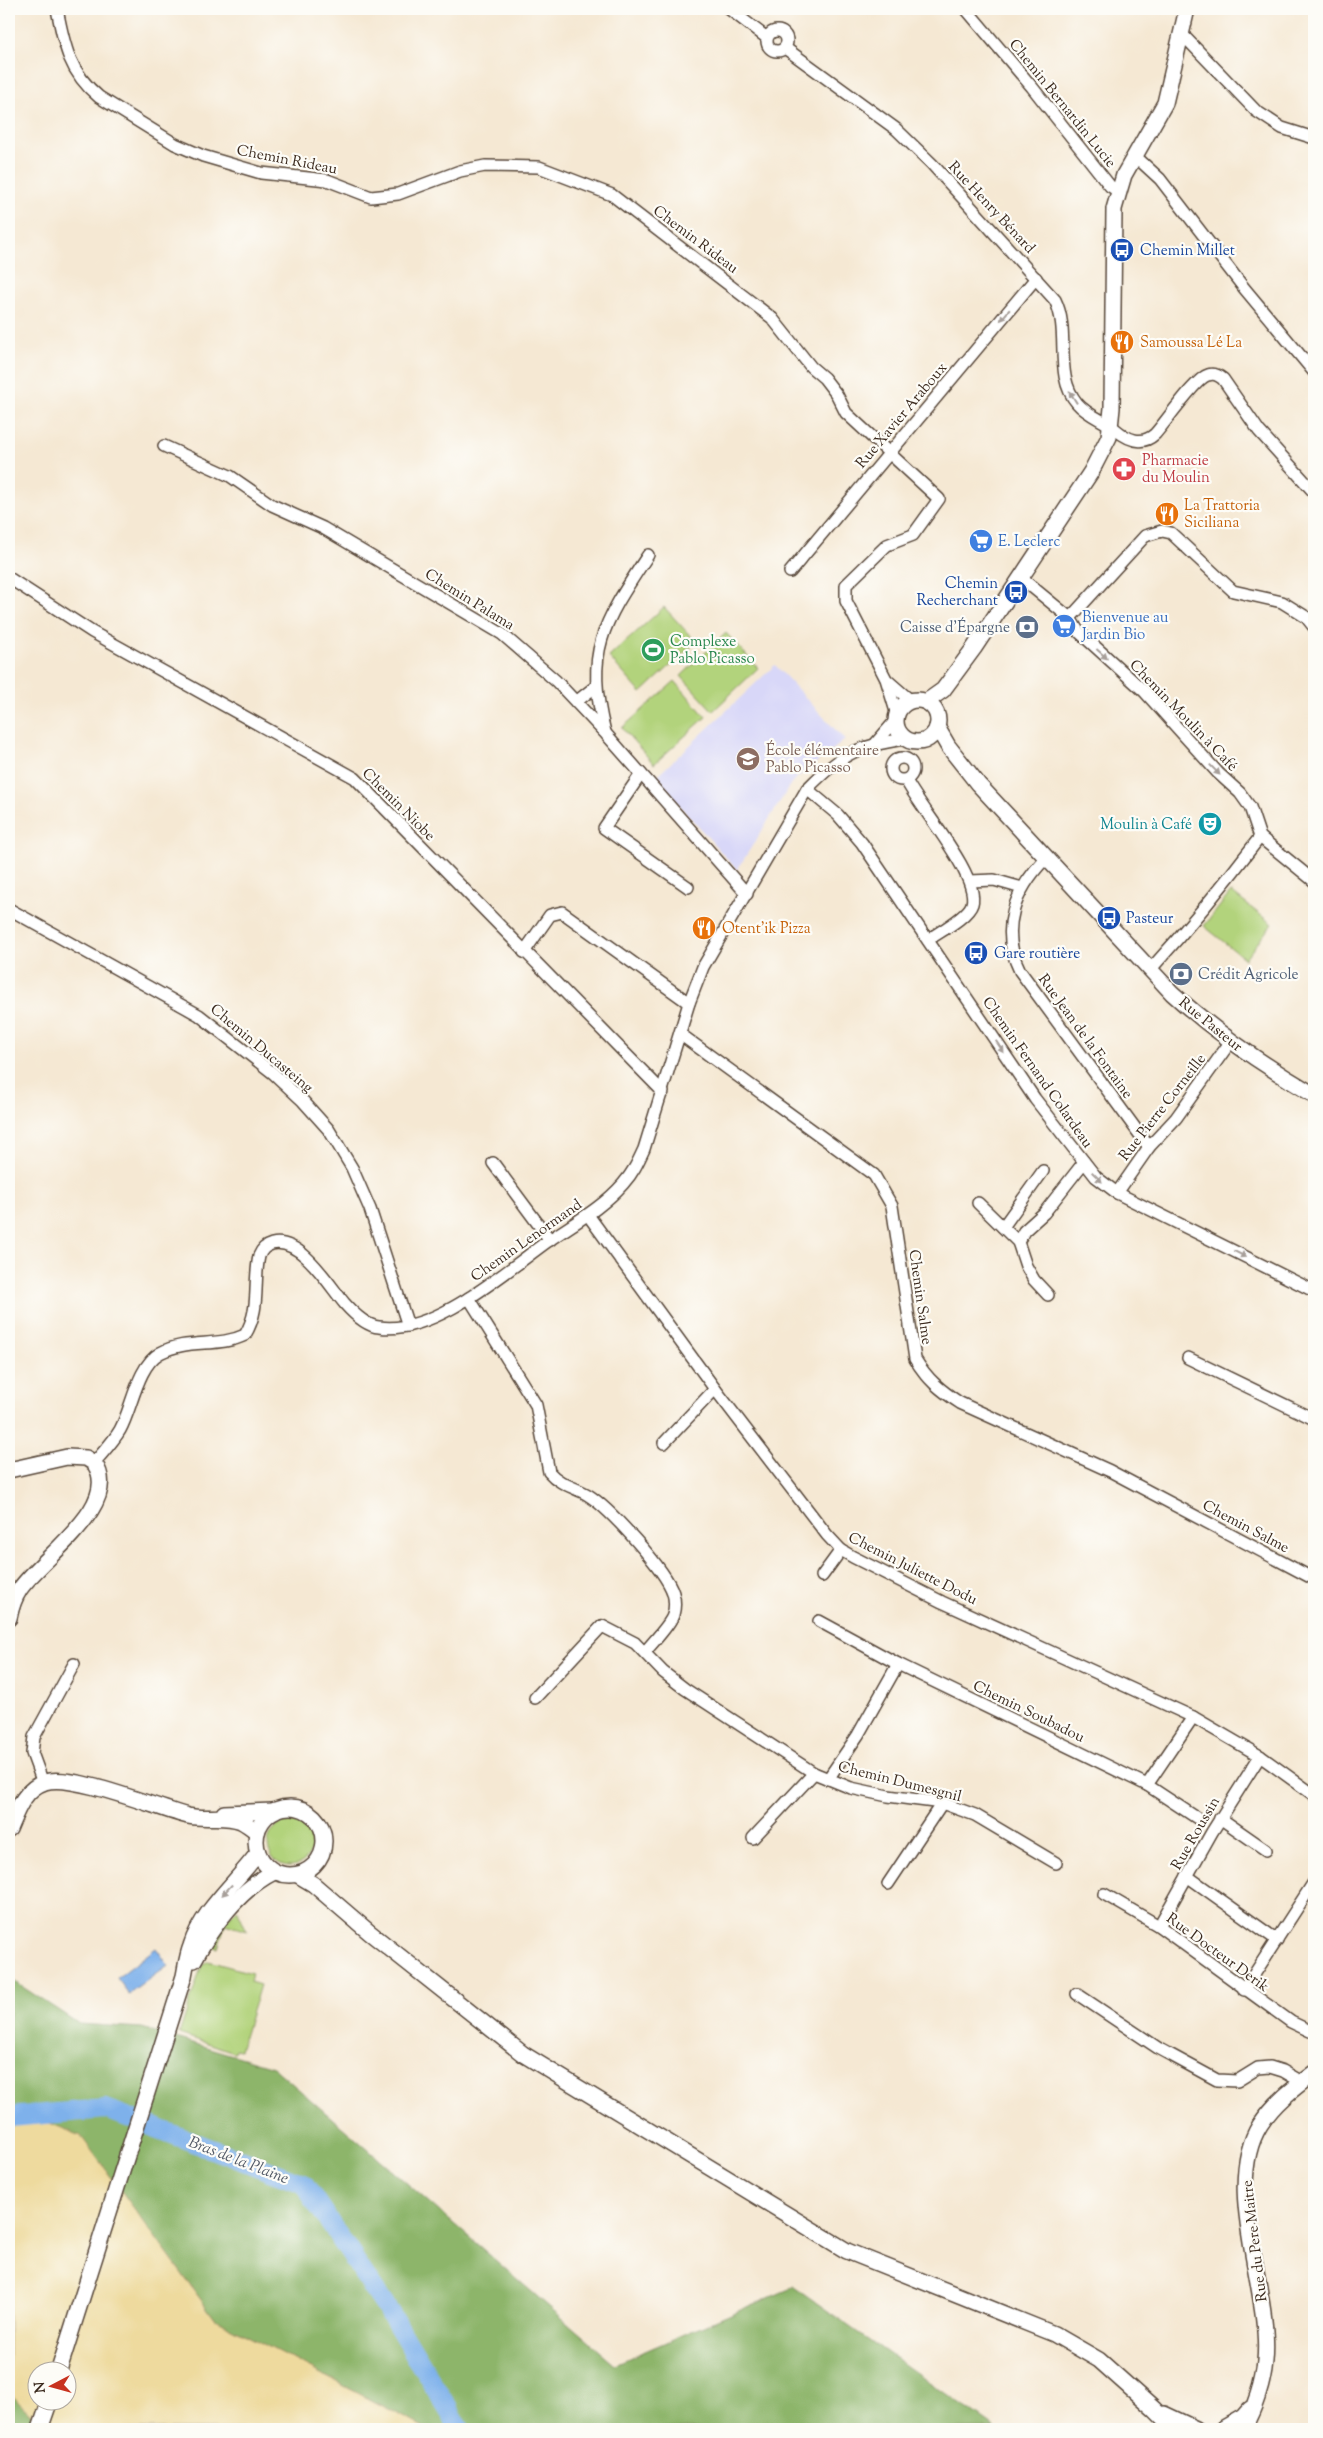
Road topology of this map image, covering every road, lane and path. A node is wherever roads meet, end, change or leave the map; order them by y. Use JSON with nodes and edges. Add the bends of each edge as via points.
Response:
{"nodes":[{"id":1,"x":57,"y":9,"type":"edge"},
{"id":2,"x":729,"y":9,"type":"edge"},
{"id":3,"x":966,"y":9,"type":"edge"},
{"id":4,"x":1186,"y":9,"type":"edge"},
{"id":5,"x":1181,"y":33,"type":"junction"},
{"id":6,"x":1314,"y":138,"type":"edge"},
{"id":7,"x":1135,"y":156,"type":"junction"},
{"id":8,"x":1118,"y":191,"type":"junction"},
{"id":9,"x":1036,"y":278,"type":"junction"},
{"id":10,"x":1314,"y":372,"type":"edge"},
{"id":11,"x":1111,"y":426,"type":"junction"},
{"id":12,"x":164,"y":446,"type":"dead end"},
{"id":13,"x":889,"y":453,"type":"junction"},
{"id":14,"x":1314,"y":492,"type":"edge"},
{"id":15,"x":648,"y":555,"type":"dead end"},
{"id":16,"x":790,"y":572,"type":"dead end"},
{"id":17,"x":1020,"y":577,"type":"junction"},
{"id":18,"x":9,"y":578,"type":"edge"},
{"id":19,"x":1070,"y":618,"type":"junction"},
{"id":20,"x":1314,"y":627,"type":"edge"},
{"id":21,"x":886,"y":679,"type":"junction"},
{"id":22,"x":596,"y":687,"type":"junction"},
{"id":23,"x":576,"y":702,"type":"junction"},
{"id":24,"x":924,"y":705,"type":"junction"},
{"id":25,"x":896,"y":718,"type":"junction"},
{"id":26,"x":937,"y":727,"type":"junction"},
{"id":27,"x":606,"y":734,"type":"junction"},
{"id":28,"x":905,"y":739,"type":"junction"},
{"id":29,"x":926,"y":740,"type":"junction"},
{"id":30,"x":876,"y":742,"type":"junction"},
{"id":31,"x":641,"y":774,"type":"junction"},
{"id":32,"x":906,"y":780,"type":"dead end"},
{"id":33,"x":978,"y":784,"type":"junction"},
{"id":34,"x":807,"y":789,"type":"junction"},
{"id":35,"x":1260,"y":837,"type":"junction"},
{"id":36,"x":1045,"y":859,"type":"junction"},
{"id":37,"x":970,"y":881,"type":"junction"},
{"id":38,"x":1314,"y":881,"type":"edge"},
{"id":39,"x":688,"y":887,"type":"dead end"},
{"id":40,"x":1022,"y":888,"type":"junction"},
{"id":41,"x":747,"y":894,"type":"junction"},
{"id":42,"x":9,"y":909,"type":"edge"},
{"id":43,"x":928,"y":940,"type":"junction"},
{"id":44,"x":524,"y":952,"type":"junction"},
{"id":45,"x":1150,"y":970,"type":"junction"},
{"id":46,"x":689,"y":1003,"type":"junction"},
{"id":47,"x":680,"y":1034,"type":"junction"},
{"id":48,"x":1231,"y":1041,"type":"junction"},
{"id":49,"x":663,"y":1092,"type":"junction"},
{"id":50,"x":1314,"y":1095,"type":"edge"},
{"id":51,"x":1149,"y":1146,"type":"junction"},
{"id":52,"x":1084,"y":1162,"type":"junction"},
{"id":53,"x":493,"y":1163,"type":"dead end"},
{"id":54,"x":1043,"y":1170,"type":"dead end"},
{"id":55,"x":1117,"y":1193,"type":"junction"},
{"id":56,"x":978,"y":1202,"type":"dead end"},
{"id":57,"x":588,"y":1215,"type":"junction"},
{"id":58,"x":1003,"y":1227,"type":"junction"},
{"id":59,"x":550,"y":1240,"type":"junction"},
{"id":60,"x":1018,"y":1242,"type":"junction"},
{"id":61,"x":1314,"y":1291,"type":"edge"},
{"id":62,"x":1048,"y":1295,"type":"dead end"},
{"id":63,"x":469,"y":1298,"type":"junction"},
{"id":64,"x":408,"y":1326,"type":"junction"},
{"id":65,"x":1188,"y":1358,"type":"dead end"},
{"id":66,"x":715,"y":1388,"type":"junction"},
{"id":67,"x":1314,"y":1419,"type":"edge"},
{"id":68,"x":664,"y":1442,"type":"dead end"},
{"id":69,"x":94,"y":1463,"type":"junction"},
{"id":70,"x":9,"y":1470,"type":"edge"},
{"id":71,"x":841,"y":1550,"type":"junction"},
{"id":72,"x":822,"y":1576,"type":"dead end"},
{"id":73,"x":1314,"y":1579,"type":"edge"},
{"id":74,"x":9,"y":1618,"type":"edge"},
{"id":75,"x":819,"y":1621,"type":"dead end"},
{"id":76,"x":645,"y":1652,"type":"junction"},
{"id":77,"x":74,"y":1664,"type":"dead end"},
{"id":78,"x":898,"y":1664,"type":"junction"},
{"id":79,"x":535,"y":1698,"type":"dead end"},
{"id":80,"x":1193,"y":1717,"type":"junction"},
{"id":81,"x":1260,"y":1756,"type":"junction"},
{"id":82,"x":814,"y":1773,"type":"junction"},
{"id":83,"x":828,"y":1779,"type":"junction"},
{"id":84,"x":43,"y":1783,"type":"junction"},
{"id":85,"x":1147,"y":1785,"type":"junction"},
{"id":86,"x":1314,"y":1795,"type":"edge"},
{"id":87,"x":942,"y":1803,"type":"junction"},
{"id":88,"x":273,"y":1810,"type":"junction"},
{"id":89,"x":203,"y":1817,"type":"junction"},
{"id":90,"x":1197,"y":1818,"type":"dead end"},
{"id":91,"x":1220,"y":1818,"type":"junction"},
{"id":92,"x":9,"y":1829,"type":"edge"},
{"id":93,"x":257,"y":1832,"type":"junction"},
{"id":94,"x":753,"y":1838,"type":"dead end"},
{"id":95,"x":1266,"y":1850,"type":"dead end"},
{"id":96,"x":258,"y":1853,"type":"junction"},
{"id":97,"x":1056,"y":1863,"type":"dead end"},
{"id":98,"x":315,"y":1865,"type":"junction"},
{"id":99,"x":274,"y":1872,"type":"junction"},
{"id":100,"x":298,"y":1875,"type":"junction"},
{"id":101,"x":1187,"y":1876,"type":"junction"},
{"id":102,"x":1314,"y":1882,"type":"edge"},
{"id":103,"x":888,"y":1884,"type":"dead end"},
{"id":104,"x":1104,"y":1894,"type":"dead end"},
{"id":105,"x":333,"y":1901,"type":"junction"},
{"id":106,"x":200,"y":1926,"type":"junction"},
{"id":107,"x":1158,"y":1926,"type":"junction"},
{"id":108,"x":1277,"y":1940,"type":"junction"},
{"id":109,"x":199,"y":1949,"type":"junction"},
{"id":110,"x":184,"y":1976,"type":"junction"},
{"id":111,"x":1244,"y":1990,"type":"junction"},
{"id":112,"x":1077,"y":1994,"type":"dead end"},
{"id":113,"x":1314,"y":2030,"type":"edge"},
{"id":114,"x":1308,"y":2077,"type":"edge"},
{"id":115,"x":62,"y":2360,"type":"edge"},
{"id":116,"x":1254,"y":2404,"type":"junction"},
{"id":117,"x":1154,"y":2408,"type":"junction"},
{"id":118,"x":47,"y":2410,"type":"edge"},
{"id":119,"x":40,"y":2429,"type":"edge"},
{"id":120,"x":1174,"y":2429,"type":"edge"},
{"id":121,"x":1196,"y":2429,"type":"edge"},
{"id":122,"x":1222,"y":2429,"type":"edge"},
{"id":123,"x":1243,"y":2429,"type":"edge"}],
"edges":[{"from":1,"to":13,"type":"street","name":"Chemin Rideau","via":[[66,51],[88,88],[175,144],[203,156],[261,172],[327,180],[370,197],[398,194],[460,171],[485,166],[538,168],[612,195],[772,318],[811,367],[824,378],[846,413]]},
{"from":2,"to":9,"type":"street","name":"Rue Henry Bénard","via":[[767,38],[771,32],[781,31],[788,38],[785,48],[896,129]]},
{"from":3,"to":8,"type":"street","name":"Chemin Bernardin Lucie","via":[[1110,186]]},
{"from":4,"to":5,"type":"main road"},
{"from":5,"to":6,"type":"street","via":[[1256,111],[1282,128]]},
{"from":5,"to":7,"type":"main road","via":[[1164,103]]},
{"from":7,"to":8,"type":"main road"},
{"from":7,"to":10,"type":"street","via":[[1160,179]]},
{"from":8,"to":11,"type":"main road","via":[[1114,226]]},
{"from":11,"to":9,"type":"street","name":"Rue Henry Bénard","one_way":true,"via":[[1081,408],[1069,391],[1061,313],[1055,300]]},
{"from":9,"to":13,"type":"street","name":"Rue Xavier Araboux","one_way":true},
{"from":11,"to":14,"type":"street","name":"Rue Henry Bénard","via":[[1134,441],[1147,441],[1198,381],[1209,374],[1216,374],[1223,379],[1259,431]]},
{"from":11,"to":17,"type":"main road","via":[[1104,451]]},
{"from":12,"to":23,"type":"street","name":"Chemin Palama","via":[[230,476],[272,505],[323,528],[502,634]]},
{"from":13,"to":16,"type":"street","name":"Rue Xavier Araboux"},
{"from":13,"to":21,"type":"street","name":"Chemin Rideau","via":[[939,499],[913,535],[887,545],[846,585],[846,601]]},
{"from":15,"to":22,"type":"street","via":[[616,605],[601,641]]},
{"from":17,"to":19,"type":"street","name":"Chemin Moulin à Café"},
{"from":17,"to":24,"type":"main road","via":[[943,690]]},
{"from":18,"to":44,"type":"street","name":"Chemin Niobe","via":[[92,632],[355,778]]},
{"from":19,"to":20,"type":"street","via":[[1145,536],[1162,531],[1171,533],[1233,590],[1282,602],[1306,617]]},
{"from":19,"to":35,"type":"street","name":"Chemin Moulin à Café","one_way":true,"via":[[1078,631],[1145,692],[1240,793],[1250,807]]},
{"from":21,"to":24,"type":"street"},
{"from":21,"to":25,"type":"street"},
{"from":22,"to":23,"type":"street"},
{"from":22,"to":27,"type":"street"},
{"from":23,"to":27,"type":"street","name":"Chemin Palama"},
{"from":24,"to":25,"type":"main road","via":[[905,704]]},
{"from":24,"to":26,"type":"main road"},
{"from":25,"to":28,"type":"main road","via":[[897,728]]},
{"from":25,"to":30,"type":"street","name":"Chemin Lenormand"},
{"from":26,"to":29,"type":"main road"},
{"from":26,"to":33,"type":"main road","name":"Rue Pasteur"},
{"from":27,"to":31,"type":"street","name":"Chemin Palama"},
{"from":28,"to":29,"type":"main road"},
{"from":28,"to":30,"type":"street","name":"Chemin Lenormand"},
{"from":29,"to":33,"type":"main road","name":"Rue Pasteur"},
{"from":30,"to":34,"type":"street","name":"Chemin Lenormand","via":[[850,752]]},
{"from":31,"to":39,"type":"street","via":[[604,828]]},
{"from":31,"to":41,"type":"street","name":"Chemin Palama"},
{"from":32,"to":37,"type":"street"},
{"from":33,"to":36,"type":"main road","name":"Rue Pasteur"},
{"from":34,"to":41,"type":"street","name":"Chemin Lenormand"},
{"from":34,"to":43,"type":"street","name":"Chemin Fernand Colardeau","via":[[851,829]]},
{"from":35,"to":38,"type":"street"},
{"from":35,"to":45,"type":"street"},
{"from":36,"to":40,"type":"street","name":"Rue Jean de la Fontaine"},
{"from":36,"to":45,"type":"main road","name":"Rue Pasteur"},
{"from":37,"to":40,"type":"street","via":[[994,880]]},
{"from":37,"to":43,"type":"street","via":[[972,904],[966,914]]},
{"from":40,"to":51,"type":"street","name":"Rue Jean de la Fontaine","via":[[1010,928],[1014,959]]},
{"from":41,"to":46,"type":"street","name":"Chemin Lenormand","via":[[703,967]]},
{"from":42,"to":64,"type":"street","name":"Chemin Ducasteing","via":[[200,1015],[303,1100],[330,1130],[352,1168],[370,1208]]},
{"from":43,"to":52,"type":"street","name":"Chemin Fernand Colardeau","one_way":true,"via":[[1035,1099]]},
{"from":44,"to":46,"type":"street","via":[[550,916],[562,912]]},
{"from":44,"to":49,"type":"street","name":"Chemin Niobe"},
{"from":45,"to":48,"type":"main road","name":"Rue Pasteur","via":[[1204,1021]]},
{"from":46,"to":47,"type":"street","name":"Chemin Lenormand"},
{"from":47,"to":49,"type":"street","name":"Chemin Lenormand"},
{"from":47,"to":73,"type":"street","name":"Chemin Salme","via":[[874,1175],[892,1206],[915,1358],[937,1388],[960,1403],[1110,1470]]},
{"from":48,"to":50,"type":"main road","name":"Rue Pasteur","via":[[1266,1067]]},
{"from":48,"to":51,"type":"street","name":"Rue Pierre Corneille","via":[[1176,1118]]},
{"from":49,"to":57,"type":"street","name":"Chemin Lenormand","via":[[634,1171],[622,1186]]},
{"from":51,"to":55,"type":"street","name":"Rue Pierre Corneille"},
{"from":52,"to":55,"type":"street","name":"Chemin Fernand Colardeau","one_way":true,"via":[[1096,1177]]},
{"from":52,"to":60,"type":"street"},
{"from":53,"to":59,"type":"street"},
{"from":54,"to":58,"type":"street"},
{"from":55,"to":61,"type":"street","name":"Chemin Fernand Colardeau","one_way":true},
{"from":56,"to":58,"type":"street"},
{"from":57,"to":59,"type":"street","name":"Chemin Lenormand"},
{"from":57,"to":66,"type":"street","name":"Chemin Juliette Dodu"},
{"from":58,"to":60,"type":"street"},
{"from":59,"to":63,"type":"street","name":"Chemin Lenormand"},
{"from":60,"to":62,"type":"street","via":[[1026,1266]]},
{"from":63,"to":64,"type":"street","name":"Chemin Lenormand","via":[[437,1316]]},
{"from":63,"to":76,"type":"street","via":[[536,1406],[549,1472],[605,1508],[667,1580],[674,1603],[672,1618]]},
{"from":64,"to":69,"type":"street","name":"Chemin Lenormand","via":[[377,1327],[365,1322],[297,1250],[279,1243],[267,1246],[259,1256],[256,1306],[253,1321],[245,1335],[224,1342],[189,1343],[158,1354],[139,1381],[120,1429]]},
{"from":65,"to":67,"type":"street"},
{"from":66,"to":68,"type":"street"},
{"from":66,"to":71,"type":"street","name":"Chemin Juliette Dodu"},
{"from":69,"to":70,"type":"main road","via":[[86,1458],[67,1457]]},
{"from":69,"to":74,"type":"main road","via":[[101,1479],[96,1505],[20,1589]]},
{"from":71,"to":72,"type":"street"},
{"from":71,"to":80,"type":"street","name":"Chemin Juliette Dodu","via":[[942,1602]]},
{"from":75,"to":78,"type":"street","name":"Chemin Soubadou"},
{"from":76,"to":79,"type":"street","name":"Chemin Dumesgnil","via":[[635,1643],[602,1626]]},
{"from":76,"to":82,"type":"street","name":"Chemin Dumesgnil","via":[[685,1689]]},
{"from":77,"to":84,"type":"street","via":[[34,1737],[32,1753]]},
{"from":78,"to":83,"type":"street"},
{"from":78,"to":85,"type":"street","name":"Chemin Soubadou"},
{"from":80,"to":81,"type":"street","name":"Chemin Juliette Dodu"},
{"from":80,"to":85,"type":"street"},
{"from":81,"to":86,"type":"street","name":"Chemin Juliette Dodu"},
{"from":81,"to":91,"type":"street","name":"Rue Roussin"},
{"from":82,"to":83,"type":"street","name":"Chemin Dumesgnil"},
{"from":82,"to":94,"type":"street"},
{"from":83,"to":87,"type":"street","name":"Chemin Dumesgnil","via":[[888,1796]]},
{"from":84,"to":89,"type":"main road","via":[[51,1780],[70,1782]]},
{"from":84,"to":92,"type":"main road","via":[[25,1795]]},
{"from":85,"to":90,"type":"street","name":"Chemin Soubadou"},
{"from":87,"to":97,"type":"street","name":"Chemin Dumesgnil","via":[[975,1816]]},
{"from":87,"to":103,"type":"street"},
{"from":88,"to":89,"type":"main road"},
{"from":88,"to":93,"type":"main road"},
{"from":88,"to":98,"type":"main road","via":[[283,1807],[304,1810],[320,1824],[324,1845]]},
{"from":89,"to":93,"type":"main road","via":[[241,1821]]},
{"from":91,"to":95,"type":"street"},
{"from":91,"to":101,"type":"street","name":"Rue Roussin"},
{"from":93,"to":96,"type":"main road"},
{"from":96,"to":99,"type":"main road"},
{"from":96,"to":106,"type":"main road","one_way":true,"via":[[219,1898]]},
{"from":98,"to":100,"type":"main road"},
{"from":98,"to":105,"type":"main road"},
{"from":99,"to":100,"type":"main road"},
{"from":99,"to":109,"type":"main road","via":[[242,1896]]},
{"from":100,"to":105,"type":"main road"},
{"from":101,"to":107,"type":"street","name":"Rue Roussin"},
{"from":101,"to":108,"type":"street"},
{"from":102,"to":108,"type":"street"},
{"from":104,"to":107,"type":"street","name":"Rue Docteur Derik"},
{"from":105,"to":117,"type":"main road","via":[[523,2054],[847,2251],[1054,2334],[1099,2360]]},
{"from":106,"to":109,"type":"main road"},
{"from":106,"to":110,"type":"main road"},
{"from":107,"to":111,"type":"street","name":"Rue Docteur Derik"},
{"from":108,"to":111,"type":"street"},
{"from":109,"to":110,"type":"main road"},
{"from":110,"to":115,"type":"main road"},
{"from":111,"to":113,"type":"street","name":"Rue Docteur Derik","via":[[1291,2022]]},
{"from":112,"to":114,"type":"street","via":[[1158,2048],[1216,2080],[1237,2081],[1258,2068],[1270,2067]]},
{"from":114,"to":116,"type":"main road","name":"Rue du Pere Maitre","via":[[1280,2099],[1260,2126],[1249,2149],[1246,2173],[1249,2220],[1265,2335],[1265,2361]]},
{"from":116,"to":122,"type":"main road","via":[[1242,2417]]},
{"from":116,"to":123,"type":"main road","name":"Rue du Pere Maitre"},
{"from":117,"to":120,"type":"main road"},
{"from":117,"to":121,"type":"main road"},
{"from":118,"to":119,"type":"main road"}]}
